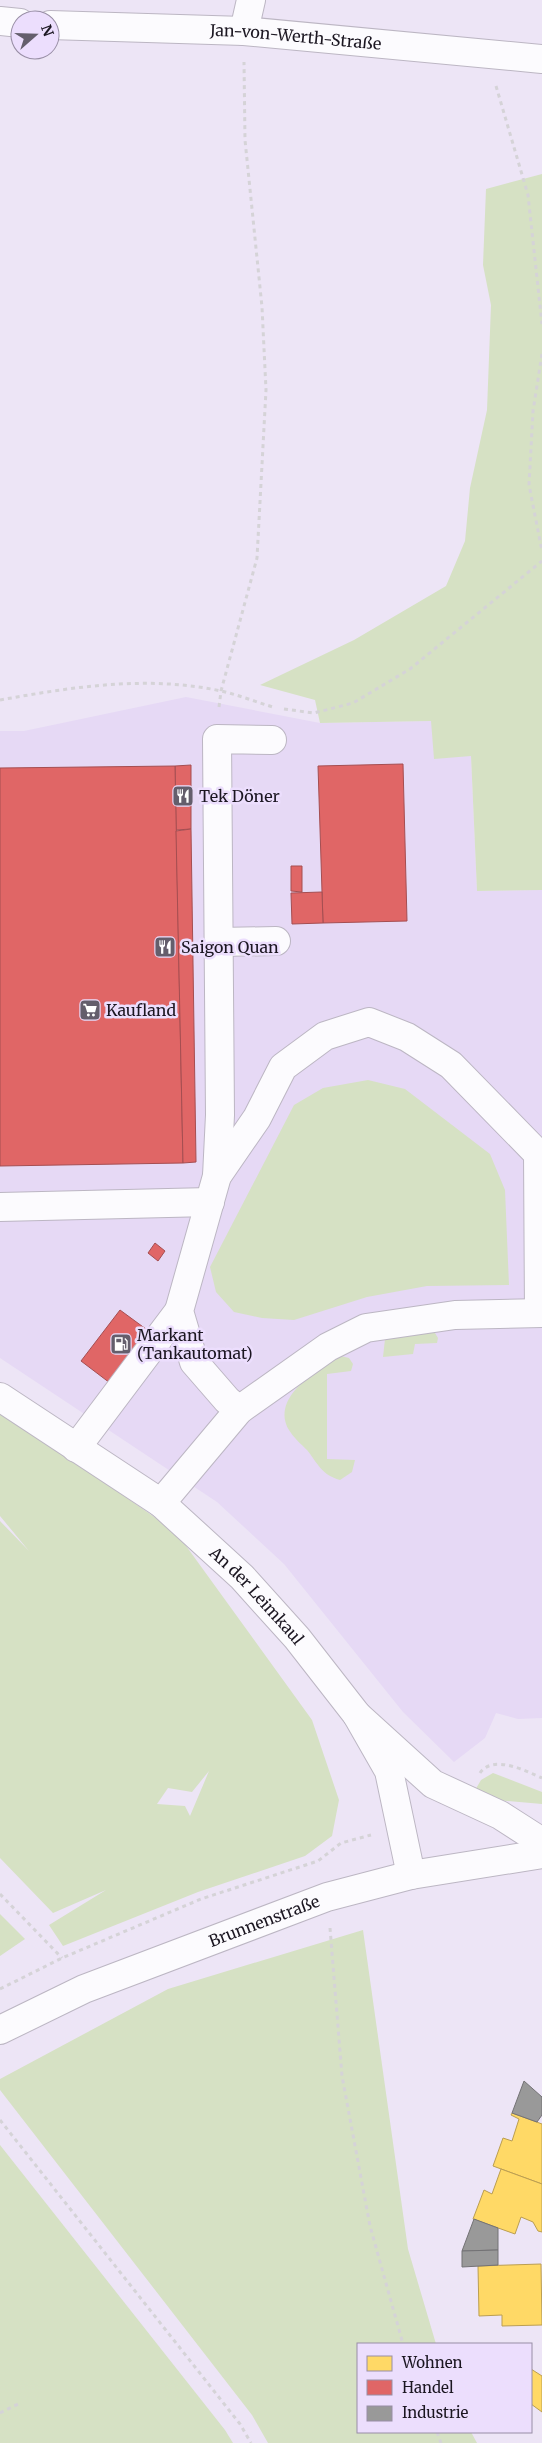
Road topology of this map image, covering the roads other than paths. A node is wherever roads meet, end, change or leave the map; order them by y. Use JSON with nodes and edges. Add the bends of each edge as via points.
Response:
{"nodes":[{"id":1,"x":251,"y":0,"type":"edge"},
{"id":2,"x":60,"y":25,"type":"edge"},
{"id":3,"x":244,"y":31,"type":"junction"},
{"id":4,"x":542,"y":59,"type":"edge"},
{"id":5,"x":272,"y":740,"type":"dead end"},
{"id":6,"x":276,"y":941,"type":"dead end"},
{"id":7,"x":219,"y":942,"type":"junction"},
{"id":8,"x":217,"y":1176,"type":"junction"},
{"id":9,"x":210,"y":1202,"type":"junction"},
{"id":10,"x":0,"y":1207,"type":"edge"},
{"id":11,"x":179,"y":1311,"type":"junction"},
{"id":12,"x":540,"y":1313,"type":"edge"},
{"id":13,"x":0,"y":1397,"type":"edge"},
{"id":14,"x":239,"y":1410,"type":"junction"},
{"id":15,"x":76,"y":1448,"type":"junction"},
{"id":16,"x":161,"y":1503,"type":"junction"},
{"id":17,"x":357,"y":1715,"type":"junction"},
{"id":18,"x":542,"y":1842,"type":"edge"},
{"id":19,"x":542,"y":1854,"type":"edge"},
{"id":20,"x":411,"y":1875,"type":"junction"},
{"id":21,"x":0,"y":2030,"type":"edge"}],
"edges":[{"from":1,"to":3,"type":"street"},
{"from":2,"to":3,"type":"street","name":"Jan-von-Werth-Straße"},
{"from":3,"to":4,"type":"street","name":"Jan-von-Werth-Straße"},
{"from":5,"to":7,"type":"street","via":[[217,739]]},
{"from":6,"to":7,"type":"street"},
{"from":7,"to":8,"type":"street"},
{"from":8,"to":9,"type":"street"},
{"from":8,"to":12,"type":"street","via":[[257,1118],[283,1066],[325,1036],[369,1022],[407,1037],[451,1065],[538,1154]]},
{"from":9,"to":10,"type":"street"},
{"from":9,"to":11,"type":"street"},
{"from":11,"to":14,"type":"street","via":[[194,1362]]},
{"from":11,"to":15,"type":"street"},
{"from":12,"to":14,"type":"street","via":[[455,1316],[366,1328],[328,1347]]},
{"from":13,"to":15,"type":"street","name":"An der Leimkaul"},
{"from":14,"to":16,"type":"street"},
{"from":15,"to":16,"type":"street","name":"An der Leimkaul"},
{"from":16,"to":17,"type":"street","name":"An der Leimkaul","via":[[248,1584]]},
{"from":17,"to":18,"type":"street","via":[[433,1784],[500,1815]]},
{"from":17,"to":20,"type":"street","name":"An der Leimkaul","via":[[389,1771]]},
{"from":19,"to":20,"type":"street","name":"Brunnenstraße"},
{"from":20,"to":21,"type":"street","name":"Brunnenstraße","via":[[327,1897],[84,1989]]}]}
